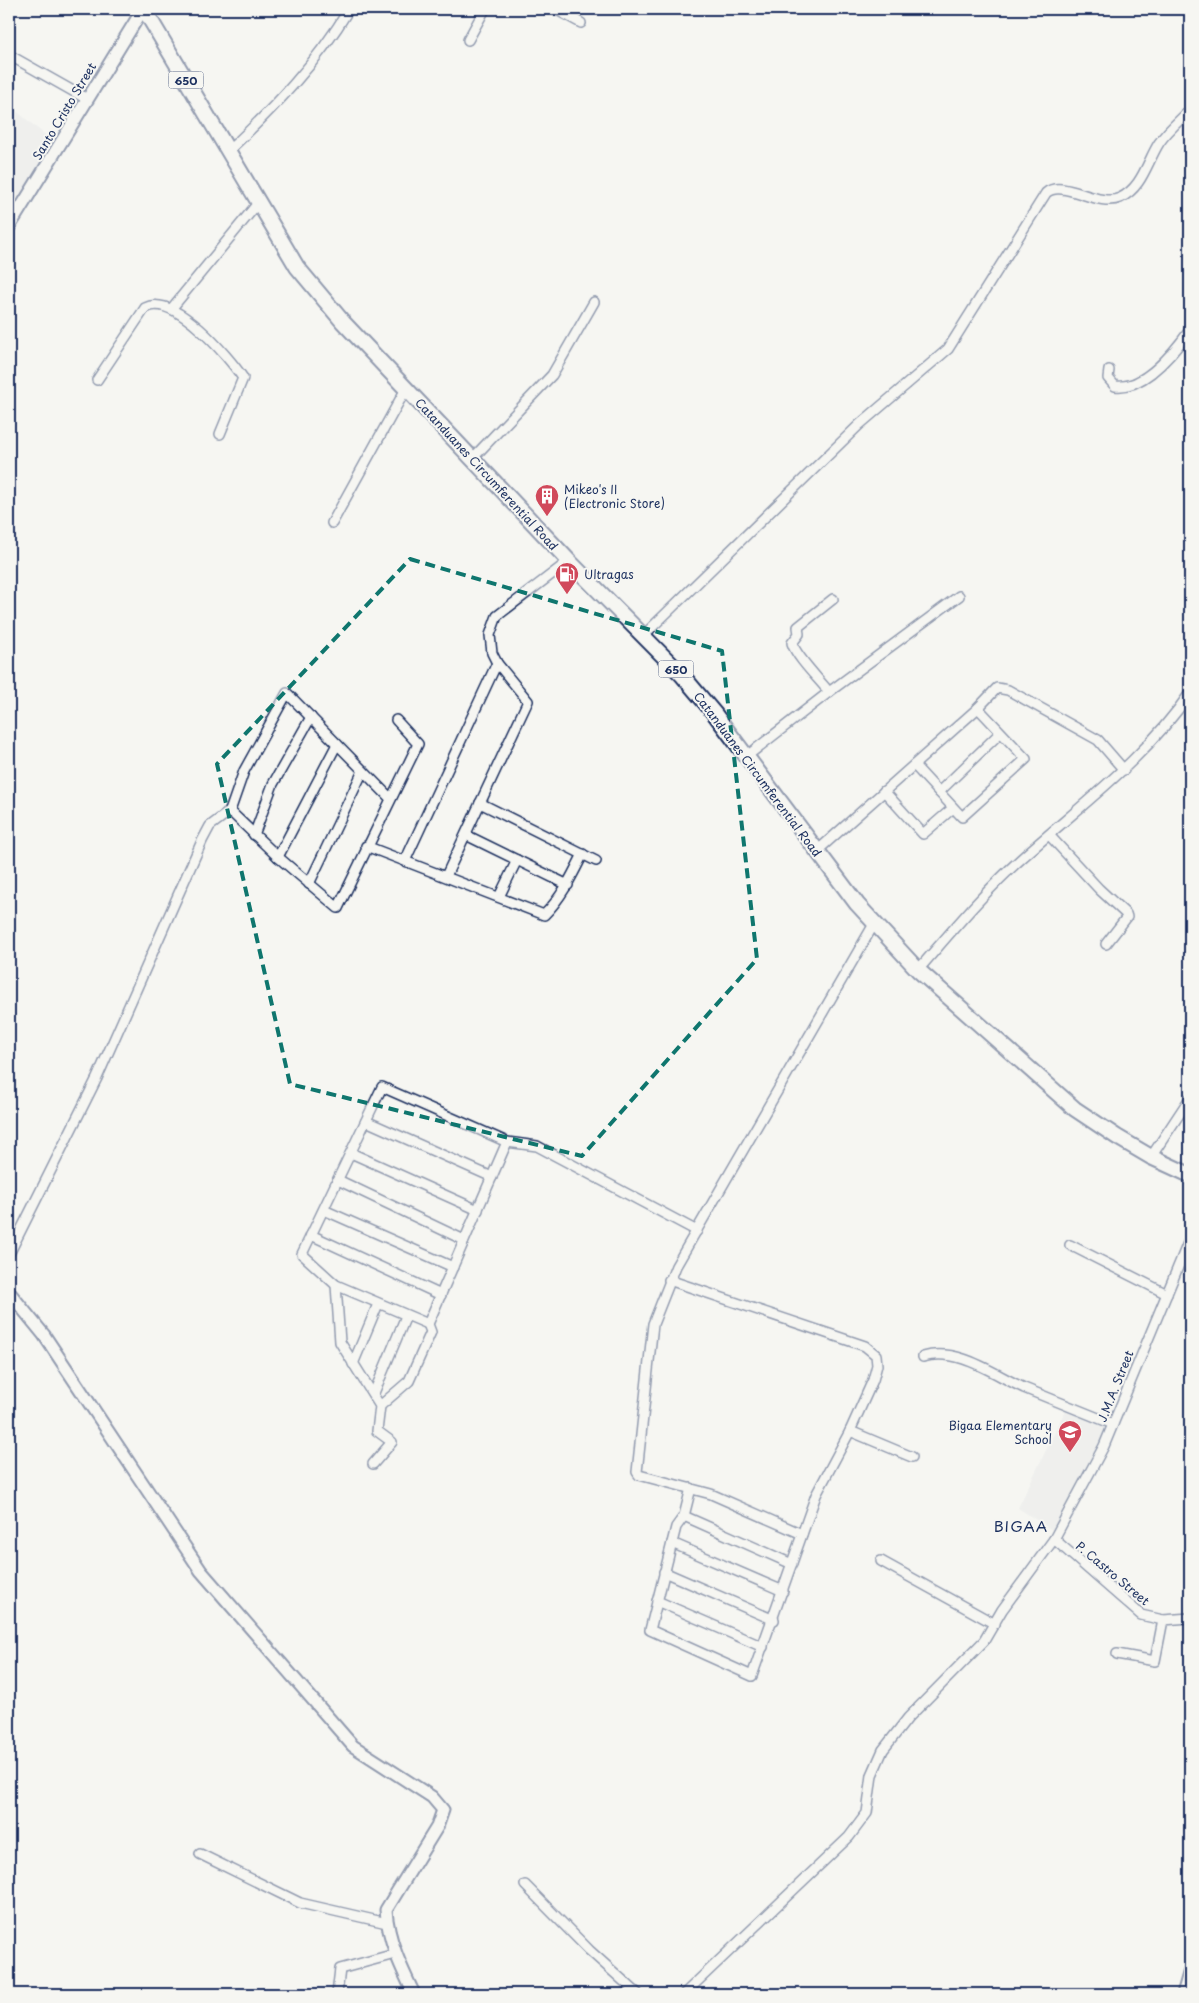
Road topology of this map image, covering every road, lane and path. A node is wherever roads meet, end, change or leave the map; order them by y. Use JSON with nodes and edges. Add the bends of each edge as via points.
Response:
{"nodes":[{"id":1,"x":143,"y":9,"type":"edge"},
{"id":2,"x":349,"y":9,"type":"edge"},
{"id":3,"x":484,"y":9,"type":"edge"},
{"id":4,"x":555,"y":9,"type":"edge"},
{"id":5,"x":581,"y":23,"type":"dead end"},
{"id":6,"x":468,"y":40,"type":"dead end"},
{"id":7,"x":9,"y":55,"type":"edge"},
{"id":8,"x":88,"y":99,"type":"junction"},
{"id":9,"x":1190,"y":110,"type":"edge"},
{"id":10,"x":228,"y":152,"type":"junction"},
{"id":11,"x":258,"y":203,"type":"junction"},
{"id":12,"x":9,"y":227,"type":"edge"},
{"id":13,"x":594,"y":302,"type":"dead end"},
{"id":14,"x":172,"y":308,"type":"junction"},
{"id":15,"x":1190,"y":330,"type":"edge"},
{"id":16,"x":1109,"y":370,"type":"dead end"},
{"id":17,"x":98,"y":380,"type":"dead end"},
{"id":18,"x":407,"y":387,"type":"junction"},
{"id":19,"x":220,"y":434,"type":"dead end"},
{"id":20,"x":473,"y":458,"type":"junction"},
{"id":21,"x":332,"y":523,"type":"dead end"},
{"id":22,"x":569,"y":561,"type":"junction"},
{"id":23,"x":959,"y":596,"type":"dead end"},
{"id":24,"x":833,"y":599,"type":"dead end"},
{"id":25,"x":643,"y":636,"type":"junction"},
{"id":26,"x":497,"y":663,"type":"junction"},
{"id":27,"x":829,"y":692,"type":"junction"},
{"id":28,"x":1190,"y":693,"type":"edge"},
{"id":29,"x":978,"y":708,"type":"junction"},
{"id":30,"x":311,"y":717,"type":"junction"},
{"id":31,"x":396,"y":720,"type":"dead end"},
{"id":32,"x":1000,"y":733,"type":"junction"},
{"id":33,"x":337,"y":744,"type":"junction"},
{"id":34,"x":747,"y":756,"type":"junction"},
{"id":35,"x":914,"y":765,"type":"junction"},
{"id":36,"x":1124,"y":770,"type":"junction"},
{"id":37,"x":363,"y":772,"type":"junction"},
{"id":38,"x":884,"y":791,"type":"junction"},
{"id":39,"x":938,"y":792,"type":"junction"},
{"id":40,"x":390,"y":798,"type":"junction"},
{"id":41,"x":480,"y":803,"type":"junction"},
{"id":42,"x":953,"y":808,"type":"junction"},
{"id":43,"x":230,"y":811,"type":"junction"},
{"id":44,"x":254,"y":835,"type":"junction"},
{"id":45,"x":466,"y":835,"type":"junction"},
{"id":46,"x":1049,"y":835,"type":"junction"},
{"id":47,"x":366,"y":846,"type":"junction"},
{"id":48,"x":817,"y":851,"type":"junction"},
{"id":49,"x":583,"y":854,"type":"junction"},
{"id":50,"x":278,"y":857,"type":"junction"},
{"id":51,"x":517,"y":860,"type":"junction"},
{"id":52,"x":405,"y":861,"type":"junction"},
{"id":53,"x":596,"y":861,"type":"dead end"},
{"id":54,"x":446,"y":876,"type":"junction"},
{"id":55,"x":309,"y":884,"type":"junction"},
{"id":56,"x":568,"y":885,"type":"junction"},
{"id":57,"x":499,"y":897,"type":"junction"},
{"id":58,"x":874,"y":924,"type":"junction"},
{"id":59,"x":1106,"y":944,"type":"dead end"},
{"id":60,"x":918,"y":970,"type":"junction"},
{"id":61,"x":1190,"y":1098,"type":"edge"},
{"id":62,"x":366,"y":1121,"type":"junction"},
{"id":63,"x":507,"y":1142,"type":"junction"},
{"id":64,"x":351,"y":1152,"type":"junction"},
{"id":65,"x":1151,"y":1157,"type":"junction"},
{"id":66,"x":1190,"y":1175,"type":"edge"},
{"id":67,"x":492,"y":1177,"type":"junction"},
{"id":68,"x":338,"y":1180,"type":"junction"},
{"id":69,"x":324,"y":1210,"type":"junction"},
{"id":70,"x":478,"y":1210,"type":"junction"},
{"id":71,"x":696,"y":1231,"type":"junction"},
{"id":72,"x":311,"y":1235,"type":"junction"},
{"id":73,"x":1190,"y":1238,"type":"edge"},
{"id":74,"x":464,"y":1240,"type":"junction"},
{"id":75,"x":1070,"y":1245,"type":"dead end"},
{"id":76,"x":9,"y":1254,"type":"edge"},
{"id":77,"x":453,"y":1267,"type":"junction"},
{"id":78,"x":669,"y":1280,"type":"junction"},
{"id":79,"x":336,"y":1285,"type":"junction"},
{"id":80,"x":9,"y":1292,"type":"edge"},
{"id":81,"x":1167,"y":1294,"type":"junction"},
{"id":82,"x":441,"y":1295,"type":"junction"},
{"id":83,"x":378,"y":1304,"type":"junction"},
{"id":84,"x":406,"y":1316,"type":"junction"},
{"id":85,"x":428,"y":1324,"type":"junction"},
{"id":86,"x":923,"y":1357,"type":"dead end"},
{"id":87,"x":353,"y":1364,"type":"junction"},
{"id":88,"x":374,"y":1393,"type":"junction"},
{"id":89,"x":380,"y":1406,"type":"junction"},
{"id":90,"x":1113,"y":1424,"type":"junction"},
{"id":91,"x":850,"y":1431,"type":"junction"},
{"id":92,"x":912,"y":1458,"type":"dead end"},
{"id":93,"x":373,"y":1464,"type":"dead end"},
{"id":94,"x":691,"y":1488,"type":"junction"},
{"id":95,"x":684,"y":1516,"type":"junction"},
{"id":96,"x":802,"y":1534,"type":"junction"},
{"id":97,"x":1054,"y":1539,"type":"junction"},
{"id":98,"x":672,"y":1543,"type":"junction"},
{"id":99,"x":881,"y":1561,"type":"dead end"},
{"id":100,"x":792,"y":1564,"type":"junction"},
{"id":101,"x":664,"y":1572,"type":"junction"},
{"id":102,"x":783,"y":1591,"type":"junction"},
{"id":103,"x":657,"y":1601,"type":"junction"},
{"id":104,"x":1190,"y":1618,"type":"edge"},
{"id":105,"x":774,"y":1620,"type":"junction"},
{"id":106,"x":1162,"y":1620,"type":"junction"},
{"id":107,"x":995,"y":1624,"type":"junction"},
{"id":108,"x":763,"y":1648,"type":"junction"},
{"id":109,"x":1117,"y":1654,"type":"dead end"},
{"id":110,"x":200,"y":1854,"type":"dead end"},
{"id":111,"x":525,"y":1885,"type":"dead end"},
{"id":112,"x":387,"y":1924,"type":"junction"},
{"id":113,"x":395,"y":1954,"type":"junction"},
{"id":114,"x":1190,"y":1970,"type":"edge"},
{"id":115,"x":337,"y":1994,"type":"edge"},
{"id":116,"x":414,"y":1994,"type":"edge"},
{"id":117,"x":638,"y":1994,"type":"edge"},
{"id":118,"x":684,"y":1994,"type":"edge"},
{"id":119,"x":1183,"y":1994,"type":"edge"}],
"edges":[{"from":1,"to":8,"type":"street","name":"Santo Cristo Street"},
{"from":1,"to":10,"type":"main road","name":"Catanduanes Circumferential Road","number":"650"},
{"from":2,"to":10,"type":"street","via":[[312,63],[262,120]]},
{"from":3,"to":6,"type":"street"},
{"from":4,"to":5,"type":"street"},
{"from":7,"to":8,"type":"street"},
{"from":8,"to":12,"type":"street","name":"Santo Cristo Street"},
{"from":9,"to":25,"type":"street","via":[[1161,140],[1138,181],[1120,198],[1103,200],[1058,188],[1046,193],[948,349],[859,425]]},
{"from":10,"to":11,"type":"main road","name":"Catanduanes Circumferential Road","number":"650"},
{"from":11,"to":14,"type":"street"},
{"from":11,"to":18,"type":"main road","name":"Catanduanes Circumferential Road","number":"650","via":[[319,296]]},
{"from":13,"to":20,"type":"street","via":[[552,375]]},
{"from":14,"to":17,"type":"street","via":[[151,305],[145,308]]},
{"from":14,"to":19,"type":"street","via":[[207,337],[243,378]]},
{"from":15,"to":16,"type":"street","via":[[1169,357],[1135,382],[1124,386],[1112,385],[1108,378]]},
{"from":18,"to":20,"type":"main road","name":"Catanduanes Circumferential Road","number":"650"},
{"from":18,"to":21,"type":"street"},
{"from":20,"to":22,"type":"main road","name":"Catanduanes Circumferential Road","number":"650"},
{"from":22,"to":25,"type":"main road","name":"Catanduanes Circumferential Road","number":"650"},
{"from":22,"to":26,"type":"street","via":[[497,616],[490,635]]},
{"from":23,"to":27,"type":"street"},
{"from":24,"to":27,"type":"street","via":[[798,626],[799,634],[792,643],[796,654]]},
{"from":25,"to":34,"type":"main road","name":"Catanduanes Circumferential Road","number":"650","via":[[682,675]]},
{"from":26,"to":41,"type":"street","via":[[528,701]]},
{"from":26,"to":52,"type":"street"},
{"from":27,"to":34,"type":"street"},
{"from":28,"to":36,"type":"street","via":[[1155,738]]},
{"from":29,"to":32,"type":"street"},
{"from":29,"to":35,"type":"street"},
{"from":29,"to":36,"type":"street","via":[[997,688],[1008,690],[1098,740]]},
{"from":30,"to":33,"type":"street"},
{"from":30,"to":43,"type":"street","via":[[287,693],[244,771]]},
{"from":30,"to":44,"type":"street","via":[[273,784]]},
{"from":31,"to":40,"type":"street","via":[[418,744]]},
{"from":32,"to":39,"type":"street"},
{"from":32,"to":42,"type":"street","via":[[1026,759],[962,818]]},
{"from":33,"to":37,"type":"street"},
{"from":33,"to":50,"type":"street"},
{"from":34,"to":48,"type":"main road","name":"Catanduanes Circumferential Road","number":"650"},
{"from":35,"to":38,"type":"street"},
{"from":35,"to":39,"type":"street"},
{"from":36,"to":46,"type":"street"},
{"from":37,"to":40,"type":"street"},
{"from":37,"to":55,"type":"street"},
{"from":38,"to":42,"type":"street","via":[[922,834]]},
{"from":38,"to":48,"type":"street"},
{"from":39,"to":42,"type":"street"},
{"from":40,"to":47,"type":"street"},
{"from":41,"to":45,"type":"street"},
{"from":41,"to":49,"type":"street"},
{"from":43,"to":44,"type":"street"},
{"from":43,"to":76,"type":"street","via":[[210,826],[202,841],[97,1078]]},
{"from":44,"to":50,"type":"street"},
{"from":45,"to":51,"type":"street"},
{"from":45,"to":54,"type":"street"},
{"from":46,"to":59,"type":"street","via":[[1126,914]]},
{"from":46,"to":60,"type":"street","via":[[995,884]]},
{"from":47,"to":52,"type":"street"},
{"from":47,"to":55,"type":"street","via":[[338,908]]},
{"from":48,"to":58,"type":"main road","name":"Catanduanes Circumferential Road","number":"650"},
{"from":49,"to":53,"type":"street"},
{"from":49,"to":56,"type":"street"},
{"from":50,"to":55,"type":"street"},
{"from":51,"to":56,"type":"street"},
{"from":51,"to":57,"type":"street"},
{"from":52,"to":54,"type":"street"},
{"from":54,"to":57,"type":"street"},
{"from":56,"to":57,"type":"street","via":[[544,915]]},
{"from":58,"to":60,"type":"main road","name":"Catanduanes Circumferential Road","number":"650"},
{"from":58,"to":71,"type":"street"},
{"from":60,"to":65,"type":"main road","name":"Catanduanes Circumferential Road","number":"650","via":[[1075,1108]]},
{"from":61,"to":65,"type":"street"},
{"from":62,"to":63,"type":"street","via":[[382,1087]]},
{"from":62,"to":64,"type":"street"},
{"from":62,"to":67,"type":"street"},
{"from":63,"to":67,"type":"street"},
{"from":63,"to":71,"type":"street","via":[[537,1146]]},
{"from":64,"to":68,"type":"street"},
{"from":64,"to":70,"type":"street"},
{"from":65,"to":66,"type":"main road","name":"Catanduanes Circumferential Road","number":"650"},
{"from":67,"to":70,"type":"street"},
{"from":68,"to":69,"type":"street"},
{"from":68,"to":74,"type":"street"},
{"from":69,"to":72,"type":"street"},
{"from":69,"to":77,"type":"street"},
{"from":70,"to":74,"type":"street"},
{"from":71,"to":78,"type":"street"},
{"from":72,"to":79,"type":"street","via":[[302,1254]]},
{"from":72,"to":82,"type":"street"},
{"from":73,"to":81,"type":"street","name":"J.M.A. Street"},
{"from":74,"to":77,"type":"street"},
{"from":75,"to":81,"type":"street"},
{"from":77,"to":82,"type":"street"},
{"from":78,"to":91,"type":"street","via":[[865,1346],[876,1355],[877,1365]]},
{"from":78,"to":94,"type":"street","via":[[653,1324],[637,1472],[644,1478]]},
{"from":79,"to":83,"type":"street"},
{"from":79,"to":87,"type":"street","via":[[340,1342]]},
{"from":80,"to":112,"type":"street","via":[[44,1335],[201,1571],[353,1746],[432,1797],[442,1810],[437,1827],[386,1910]]},
{"from":81,"to":90,"type":"street","name":"J.M.A. Street"},
{"from":82,"to":85,"type":"street"},
{"from":83,"to":84,"type":"street"},
{"from":83,"to":87,"type":"street"},
{"from":84,"to":85,"type":"street"},
{"from":84,"to":88,"type":"street"},
{"from":85,"to":89,"type":"street","via":[[431,1332],[409,1381]]},
{"from":86,"to":90,"type":"street","via":[[946,1356],[969,1361]]},
{"from":87,"to":88,"type":"street"},
{"from":88,"to":89,"type":"street"},
{"from":89,"to":93,"type":"street","via":[[377,1431],[392,1442]]},
{"from":90,"to":97,"type":"street","name":"J.M.A. Street","via":[[1089,1477]]},
{"from":91,"to":92,"type":"street"},
{"from":91,"to":96,"type":"street","via":[[816,1495]]},
{"from":94,"to":95,"type":"street"},
{"from":94,"to":96,"type":"street"},
{"from":95,"to":98,"type":"street","via":[[676,1527]]},
{"from":95,"to":100,"type":"street"},
{"from":96,"to":100,"type":"street"},
{"from":97,"to":106,"type":"street","name":"P. Castro Street","via":[[1141,1614]]},
{"from":97,"to":107,"type":"street","name":"J.M.A. Street"},
{"from":98,"to":101,"type":"street"},
{"from":98,"to":102,"type":"street"},
{"from":99,"to":107,"type":"street"},
{"from":100,"to":102,"type":"street"},
{"from":101,"to":103,"type":"street"},
{"from":101,"to":105,"type":"street"},
{"from":102,"to":105,"type":"street"},
{"from":103,"to":108,"type":"street"},
{"from":103,"to":108,"type":"street","via":[[650,1630],[752,1676]]},
{"from":104,"to":106,"type":"street","name":"P. Castro Street"},
{"from":105,"to":108,"type":"street"},
{"from":106,"to":109,"type":"street","via":[[1154,1661]]},
{"from":107,"to":118,"type":"street","name":"J.M.A. Street","via":[[984,1642],[908,1718],[883,1750],[872,1775],[867,1813],[849,1837]]},
{"from":110,"to":112,"type":"street","via":[[300,1903]]},
{"from":111,"to":117,"type":"street"},
{"from":112,"to":113,"type":"street"},
{"from":113,"to":115,"type":"street","via":[[340,1969]]},
{"from":113,"to":116,"type":"street"},
{"from":114,"to":119,"type":"street"}]}
